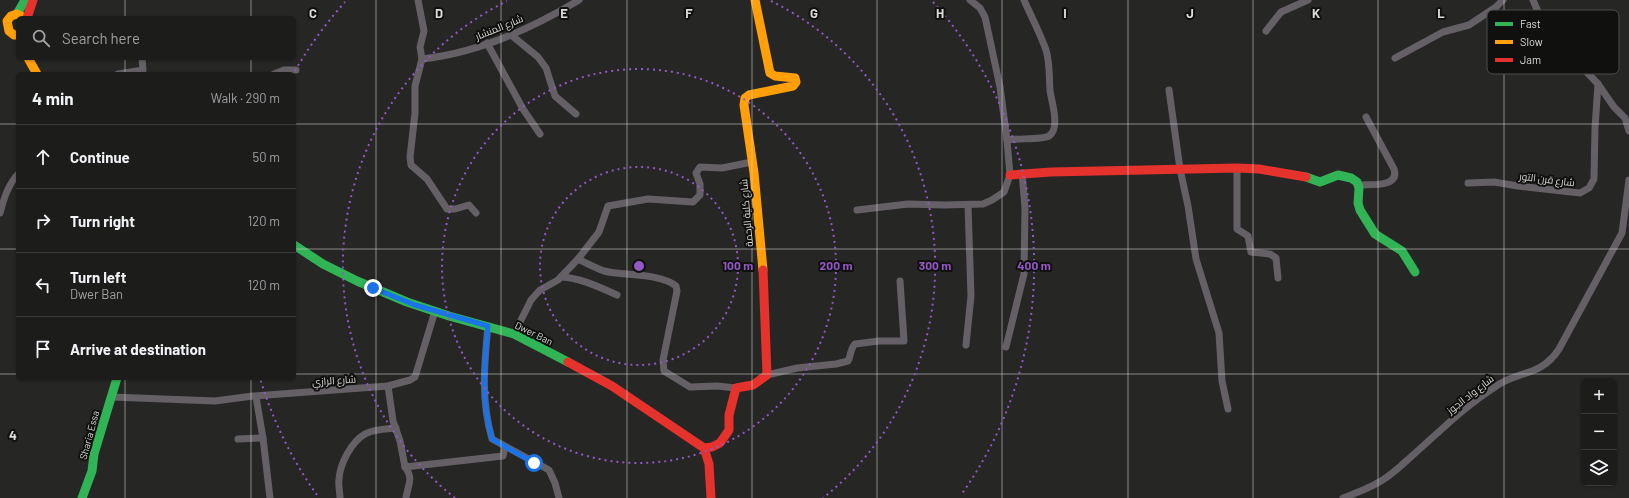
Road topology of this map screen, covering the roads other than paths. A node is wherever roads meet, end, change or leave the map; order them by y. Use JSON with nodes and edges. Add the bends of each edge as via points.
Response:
{"nodes":[{"id":1,"x":25,"y":0,"type":"edge"},
{"id":2,"x":33,"y":0,"type":"edge"},
{"id":3,"x":418,"y":0,"type":"edge"},
{"id":4,"x":579,"y":0,"type":"edge"},
{"id":5,"x":755,"y":0,"type":"edge"},
{"id":6,"x":970,"y":0,"type":"edge"},
{"id":7,"x":1024,"y":0,"type":"edge"},
{"id":8,"x":1308,"y":0,"type":"edge"},
{"id":9,"x":1503,"y":0,"type":"edge"},
{"id":10,"x":1533,"y":0,"type":"edge"},
{"id":11,"x":1492,"y":10,"type":"edge"},
{"id":12,"x":1537,"y":10,"type":"edge"},
{"id":13,"x":1487,"y":13,"type":"edge"},
{"id":14,"x":0,"y":15,"type":"edge"},
{"id":15,"x":20,"y":16,"type":"edge"},
{"id":16,"x":16,"y":18,"type":"edge"},
{"id":17,"x":3,"y":24,"type":"edge"},
{"id":18,"x":1266,"y":31,"type":"dead end"},
{"id":19,"x":16,"y":34,"type":"edge"},
{"id":20,"x":510,"y":34,"type":"junction"},
{"id":21,"x":488,"y":43,"type":"junction"},
{"id":22,"x":1395,"y":58,"type":"dead end"},
{"id":23,"x":422,"y":59,"type":"junction"},
{"id":24,"x":29,"y":60,"type":"edge"},
{"id":25,"x":142,"y":60,"type":"edge"},
{"id":26,"x":296,"y":70,"type":"dead end"},
{"id":27,"x":36,"y":72,"type":"edge"},
{"id":28,"x":130,"y":72,"type":"edge"},
{"id":29,"x":279,"y":72,"type":"edge"},
{"id":30,"x":1589,"y":74,"type":"edge"},
{"id":31,"x":1598,"y":84,"type":"junction"},
{"id":32,"x":1169,"y":90,"type":"dead end"},
{"id":33,"x":576,"y":114,"type":"dead end"},
{"id":34,"x":1366,"y":117,"type":"dead end"},
{"id":35,"x":1629,"y":131,"type":"edge"},
{"id":36,"x":540,"y":134,"type":"dead end"},
{"id":37,"x":1007,"y":140,"type":"junction"},
{"id":38,"x":752,"y":162,"type":"junction"},
{"id":39,"x":1237,"y":168,"type":"junction"},
{"id":40,"x":1180,"y":169,"type":"junction"},
{"id":41,"x":1022,"y":173,"type":"junction"},
{"id":42,"x":1010,"y":175,"type":"junction"},
{"id":43,"x":16,"y":176,"type":"edge"},
{"id":44,"x":1629,"y":180,"type":"edge"},
{"id":45,"x":1468,"y":183,"type":"dead end"},
{"id":46,"x":1358,"y":185,"type":"junction"},
{"id":47,"x":968,"y":205,"type":"junction"},
{"id":48,"x":857,"y":210,"type":"dead end"},
{"id":49,"x":0,"y":213,"type":"edge"},
{"id":50,"x":476,"y":213,"type":"dead end"},
{"id":51,"x":296,"y":246,"type":"edge"},
{"id":52,"x":578,"y":259,"type":"junction"},
{"id":53,"x":1415,"y":272,"type":"dead end"},
{"id":54,"x":561,"y":277,"type":"junction"},
{"id":55,"x":1278,"y":278,"type":"dead end"},
{"id":56,"x":900,"y":281,"type":"dead end"},
{"id":57,"x":617,"y":295,"type":"dead end"},
{"id":58,"x":435,"y":311,"type":"junction"},
{"id":59,"x":488,"y":326,"type":"junction"},
{"id":60,"x":514,"y":334,"type":"junction"},
{"id":61,"x":966,"y":345,"type":"dead end"},
{"id":62,"x":1006,"y":347,"type":"dead end"},
{"id":63,"x":767,"y":375,"type":"junction"},
{"id":64,"x":116,"y":380,"type":"edge"},
{"id":65,"x":388,"y":386,"type":"junction"},
{"id":66,"x":736,"y":388,"type":"junction"},
{"id":67,"x":112,"y":397,"type":"junction"},
{"id":68,"x":256,"y":397,"type":"junction"},
{"id":69,"x":1228,"y":409,"type":"dead end"},
{"id":70,"x":396,"y":428,"type":"junction"},
{"id":71,"x":264,"y":438,"type":"junction"},
{"id":72,"x":238,"y":439,"type":"dead end"},
{"id":73,"x":505,"y":447,"type":"junction"},
{"id":74,"x":704,"y":448,"type":"junction"},
{"id":75,"x":405,"y":467,"type":"junction"},
{"id":76,"x":268,"y":497,"type":"edge"},
{"id":77,"x":82,"y":498,"type":"edge"},
{"id":78,"x":340,"y":498,"type":"edge"},
{"id":79,"x":406,"y":498,"type":"edge"},
{"id":80,"x":559,"y":498,"type":"edge"},
{"id":81,"x":711,"y":498,"type":"edge"},
{"id":82,"x":1343,"y":498,"type":"edge"}],
"edges":[{"from":1,"to":15,"type":"street"},
{"from":2,"to":15,"type":"street"},
{"from":3,"to":23,"type":"street","via":[[424,31],[420,48]]},
{"from":4,"to":20,"type":"street","name":"شارع المنشار","via":[[556,14]]},
{"from":5,"to":38,"type":"street","name":"شارع كلية الرحمة","via":[[770,74],[795,78],[796,82],[793,86],[749,94],[745,98]]},
{"from":6,"to":37,"type":"street","via":[[980,8],[987,22]]},
{"from":7,"to":37,"type":"street","via":[[1048,59],[1055,114],[1054,130],[1046,137]]},
{"from":8,"to":18,"type":"street","via":[[1281,12]]},
{"from":9,"to":11,"type":"street"},
{"from":10,"to":12,"type":"street"},
{"from":13,"to":22,"type":"street","via":[[1466,27],[1443,32]]},
{"from":14,"to":15,"type":"street"},
{"from":16,"to":17,"type":"street"},
{"from":17,"to":19,"type":"street","via":[[11,33]]},
{"from":20,"to":21,"type":"street","name":"شارع المنشار"},
{"from":20,"to":33,"type":"street","via":[[538,57],[546,68],[555,96]]},
{"from":21,"to":23,"type":"street","name":"شارع المنشار","via":[[448,56]]},
{"from":21,"to":36,"type":"street","via":[[523,109]]},
{"from":23,"to":50,"type":"street","via":[[415,86],[411,166],[426,179],[447,209],[455,210],[469,205]]},
{"from":24,"to":27,"type":"street"},
{"from":25,"to":28,"type":"street","via":[[143,70]]},
{"from":26,"to":29,"type":"street"},
{"from":30,"to":31,"type":"street"},
{"from":31,"to":35,"type":"street","via":[[1625,118]]},
{"from":31,"to":45,"type":"street","name":"شارع قرن التور","via":[[1594,178],[1587,190],[1577,193],[1494,182]]},
{"from":32,"to":40,"type":"street"},
{"from":34,"to":46,"type":"street","via":[[1395,174],[1389,183]]},
{"from":37,"to":42,"type":"street"},
{"from":38,"to":52,"type":"street","via":[[722,168],[700,167],[696,172],[700,195],[693,202],[648,199],[608,206],[599,232]]},
{"from":38,"to":63,"type":"street","name":"شارع كلية الرحمة","via":[[764,282]]},
{"from":39,"to":40,"type":"street"},
{"from":39,"to":46,"type":"street","via":[[1302,176],[1320,182],[1342,175],[1351,178]]},
{"from":39,"to":55,"type":"street","via":[[1238,229],[1248,236],[1252,252],[1270,254],[1276,258]]},
{"from":40,"to":41,"type":"street"},
{"from":40,"to":69,"type":"street","via":[[1196,259],[1219,333],[1222,381]]},
{"from":41,"to":42,"type":"street"},
{"from":41,"to":62,"type":"street","via":[[1025,208],[1024,274]]},
{"from":42,"to":47,"type":"street","via":[[1004,192],[983,204]]},
{"from":43,"to":49,"type":"street","via":[[4,198]]},
{"from":44,"to":82,"type":"street","name":"شارع واد الجوز","via":[[1622,233],[1551,359],[1536,370],[1508,379],[1494,387],[1387,478],[1370,488]]},
{"from":46,"to":53,"type":"street","via":[[1358,207],[1361,213],[1375,234],[1402,251]]},
{"from":47,"to":48,"type":"street","via":[[908,204]]},
{"from":47,"to":61,"type":"street","via":[[971,296]]},
{"from":51,"to":58,"type":"street","name":"Dwer Ban","via":[[323,264],[358,281]]},
{"from":52,"to":54,"type":"street"},
{"from":52,"to":66,"type":"street","via":[[603,271],[658,279],[676,286],[663,360],[664,371],[690,387]]},
{"from":54,"to":57,"type":"street","via":[[593,284]]},
{"from":54,"to":60,"type":"street","via":[[540,290],[531,300]]},
{"from":56,"to":63,"type":"street","via":[[904,341],[855,344],[848,361]]},
{"from":58,"to":59,"type":"street","name":"Dwer Ban"},
{"from":58,"to":65,"type":"street","name":"شارع الرازي","via":[[414,377]]},
{"from":59,"to":60,"type":"street","name":"Dwer Ban"},
{"from":59,"to":73,"type":"street","via":[[483,382],[486,419],[492,439]]},
{"from":60,"to":74,"type":"street","name":"Dwer Ban","via":[[612,386]]},
{"from":63,"to":66,"type":"street","via":[[757,383]]},
{"from":64,"to":67,"type":"street","name":"Sharia Essa"},
{"from":65,"to":68,"type":"street","name":"شارع الرازي"},
{"from":65,"to":70,"type":"street"},
{"from":66,"to":74,"type":"street","via":[[729,415],[729,430],[720,443]]},
{"from":67,"to":68,"type":"street","name":"شارع الرازي","via":[[215,401]]},
{"from":67,"to":77,"type":"street","name":"Sharia Essa"},
{"from":68,"to":71,"type":"street"},
{"from":70,"to":75,"type":"street"},
{"from":70,"to":78,"type":"street","via":[[365,434],[355,443],[342,468],[339,479]]},
{"from":71,"to":72,"type":"street"},
{"from":71,"to":76,"type":"street"},
{"from":73,"to":75,"type":"street","via":[[503,456]]},
{"from":73,"to":80,"type":"street","via":[[548,470]]},
{"from":74,"to":81,"type":"street","via":[[709,464]]},
{"from":75,"to":79,"type":"street","via":[[411,479]]}]}
